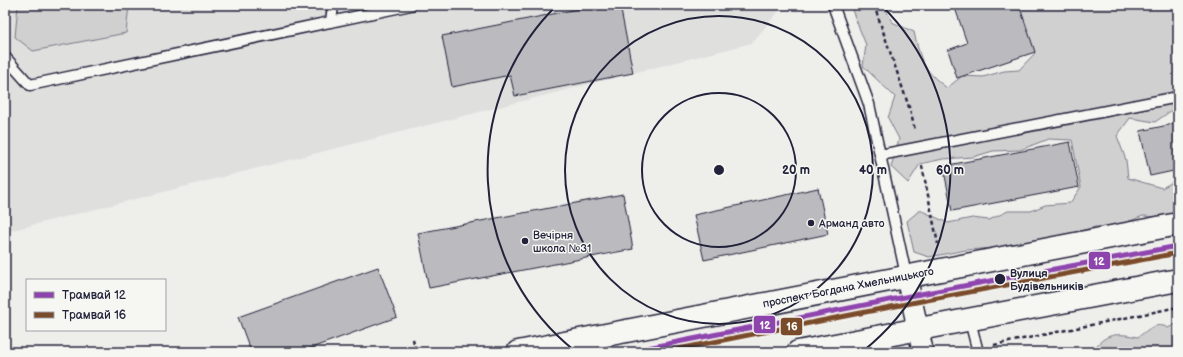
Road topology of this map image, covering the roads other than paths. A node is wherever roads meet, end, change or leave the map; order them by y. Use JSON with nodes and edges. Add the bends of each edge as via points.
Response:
{"nodes":[{"id":1,"x":333,"y":5,"type":"edge"},
{"id":2,"x":411,"y":5,"type":"edge"},
{"id":3,"x":834,"y":5,"type":"edge"},
{"id":4,"x":331,"y":22,"type":"junction"},
{"id":5,"x":5,"y":58,"type":"edge"},
{"id":6,"x":1178,"y":97,"type":"edge"},
{"id":7,"x":880,"y":156,"type":"junction"},
{"id":8,"x":1178,"y":224,"type":"edge"},
{"id":9,"x":906,"y":275,"type":"junction"},
{"id":10,"x":1178,"y":280,"type":"edge"},
{"id":11,"x":970,"y":321,"type":"junction"},
{"id":12,"x":918,"y":331,"type":"junction"},
{"id":13,"x":978,"y":350,"type":"edge"},
{"id":14,"x":518,"y":352,"type":"edge"},
{"id":15,"x":798,"y":352,"type":"edge"},
{"id":16,"x":923,"y":352,"type":"edge"}],
"edges":[{"from":1,"to":4,"type":"lane"},
{"from":2,"to":4,"type":"lane"},
{"from":3,"to":7,"type":"lane","via":[[869,104]]},
{"from":4,"to":5,"type":"lane","via":[[30,85]]},
{"from":6,"to":7,"type":"lane"},
{"from":7,"to":9,"type":"lane"},
{"from":8,"to":9,"type":"main road","name":"проспект Богдана Хмельницького"},
{"from":9,"to":12,"type":"street"},
{"from":9,"to":14,"type":"main road","name":"проспект Богдана Хмельницького"},
{"from":10,"to":11,"type":"main road"},
{"from":11,"to":12,"type":"main road"},
{"from":11,"to":13,"type":"lane"},
{"from":12,"to":15,"type":"main road"},
{"from":12,"to":16,"type":"street"}]}
